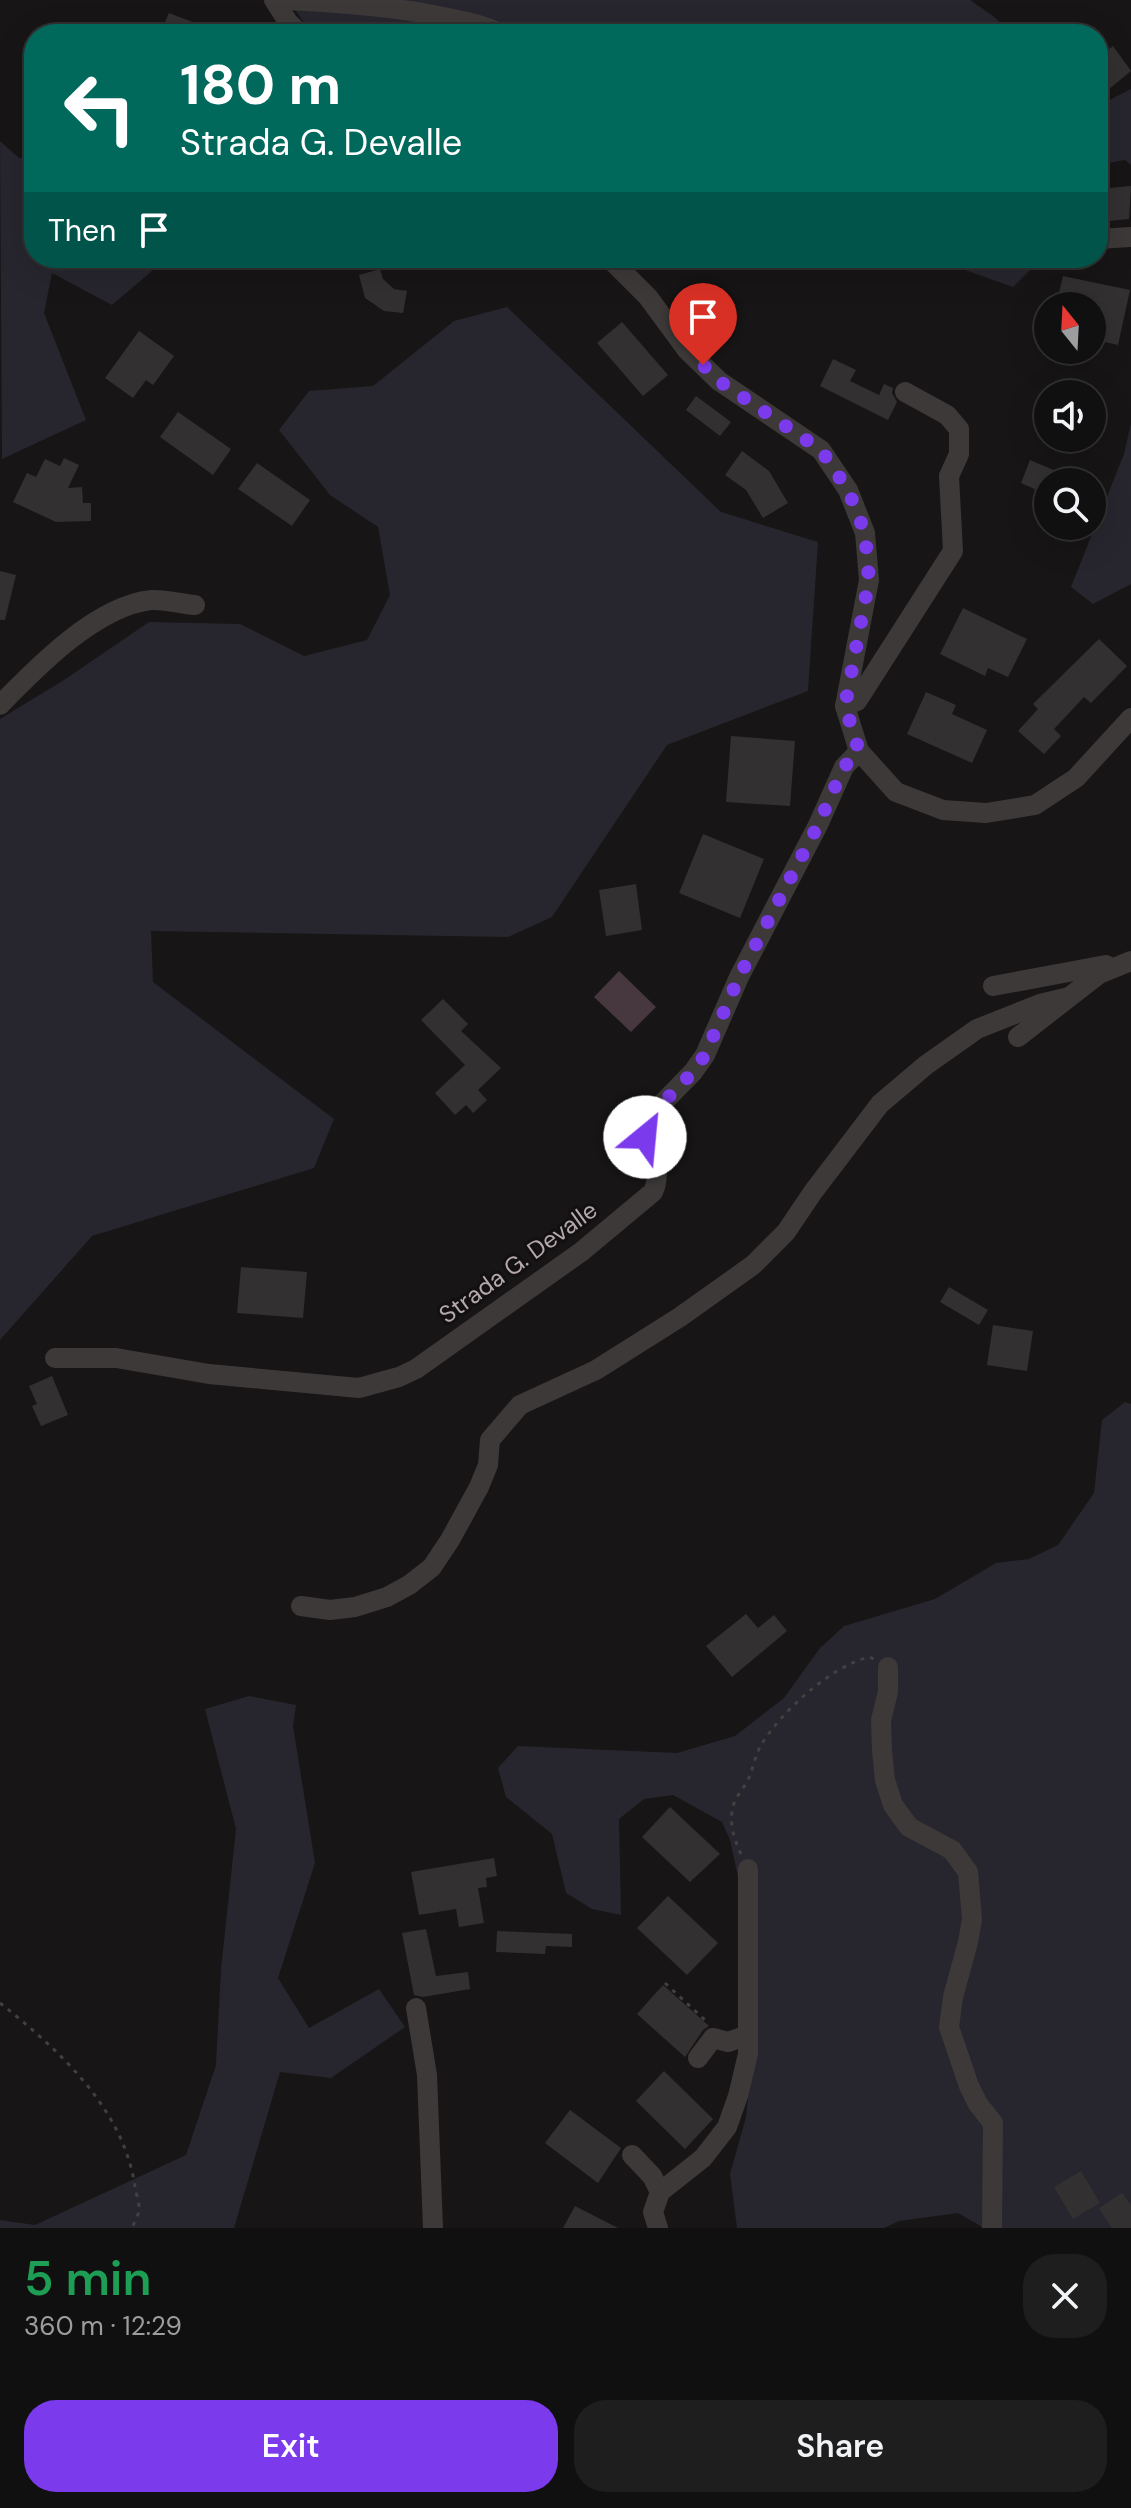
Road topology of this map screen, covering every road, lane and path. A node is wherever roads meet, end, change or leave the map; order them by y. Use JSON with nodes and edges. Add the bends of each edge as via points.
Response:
{"nodes":[{"id":1,"x":274,"y":0,"type":"edge"},
{"id":2,"x":282,"y":0,"type":"edge"},
{"id":3,"x":291,"y":24,"type":"edge"},
{"id":4,"x":477,"y":24,"type":"edge"},
{"id":5,"x":1131,"y":237,"type":"edge"},
{"id":6,"x":1108,"y":238,"type":"edge"},
{"id":7,"x":619,"y":268,"type":"edge"},
{"id":8,"x":905,"y":392,"type":"dead end"},
{"id":9,"x":195,"y":605,"type":"dead end"},
{"id":10,"x":0,"y":705,"type":"edge"},
{"id":11,"x":845,"y":706,"type":"junction"},
{"id":12,"x":1131,"y":718,"type":"edge"},
{"id":13,"x":859,"y":751,"type":"junction"},
{"id":14,"x":1125,"y":962,"type":"edge"},
{"id":15,"x":993,"y":986,"type":"dead end"},
{"id":16,"x":1069,"y":997,"type":"junction"},
{"id":17,"x":1018,"y":1037,"type":"dead end"},
{"id":18,"x":55,"y":1358,"type":"dead end"},
{"id":19,"x":301,"y":1606,"type":"dead end"},
{"id":20,"x":888,"y":1667,"type":"joint"},
{"id":21,"x":748,"y":1869,"type":"joint"},
{"id":22,"x":665,"y":1983,"type":"dead end"},
{"id":23,"x":0,"y":2003,"type":"edge"},
{"id":24,"x":416,"y":2008,"type":"dead end"},
{"id":25,"x":715,"y":2028,"type":"dead end"},
{"id":26,"x":748,"y":2035,"type":"junction"},
{"id":27,"x":698,"y":2058,"type":"dead end"},
{"id":28,"x":632,"y":2155,"type":"dead end"},
{"id":29,"x":660,"y":2192,"type":"junction"},
{"id":30,"x":132,"y":2228,"type":"edge"},
{"id":31,"x":433,"y":2228,"type":"edge"},
{"id":32,"x":658,"y":2228,"type":"edge"},
{"id":33,"x":992,"y":2228,"type":"edge"}],
"edges":[{"from":1,"to":3,"type":"street"},
{"from":2,"to":4,"type":"street","via":[[408,9]]},
{"from":5,"to":6,"type":"street"},
{"from":7,"to":11,"type":"street","via":[[687,350],[719,381],[821,450],[848,490],[865,533],[869,580]]},
{"from":8,"to":11,"type":"street","via":[[947,415],[959,429],[959,454],[949,476],[953,551],[857,701]]},
{"from":9,"to":10,"type":"street","via":[[152,600],[103,616],[42,662]]},
{"from":11,"to":13,"type":"street"},
{"from":12,"to":13,"type":"street","via":[[1076,778],[1035,805],[986,813],[943,810],[896,792]]},
{"from":13,"to":18,"type":"street","name":"Strada G. Devalle","via":[[844,767],[705,1055],[648,1118],[645,1137],[658,1171],[653,1192],[581,1252],[416,1369],[359,1388],[209,1374],[116,1358]]},
{"from":14,"to":15,"type":"street"},
{"from":14,"to":16,"type":"street"},
{"from":16,"to":17,"type":"street"},
{"from":16,"to":19,"type":"street","via":[[977,1029],[926,1065],[880,1104],[786,1232],[753,1265],[596,1370],[520,1405],[490,1440],[479,1487],[432,1567],[421,1576],[387,1597],[355,1607]]},
{"from":20,"to":21,"type":"path","via":[[869,1657],[830,1675],[781,1719],[761,1746],[733,1806],[733,1838]]},
{"from":20,"to":33,"type":"street","via":[[881,1720],[885,1780],[893,1805],[909,1827],[952,1850],[968,1872],[972,1919],[949,2027],[969,2086],[993,2123]]},
{"from":21,"to":26,"type":"street"},
{"from":22,"to":25,"type":"path"},
{"from":23,"to":30,"type":"path","via":[[34,2029],[112,2119],[134,2176],[139,2211]]},
{"from":24,"to":31,"type":"street","via":[[427,2075]]},
{"from":26,"to":27,"type":"street","via":[[728,2042],[713,2038]]},
{"from":26,"to":29,"type":"street","via":[[748,2054],[727,2127],[703,2158]]},
{"from":28,"to":29,"type":"street"},
{"from":29,"to":32,"type":"street","via":[[653,2212]]}]}
